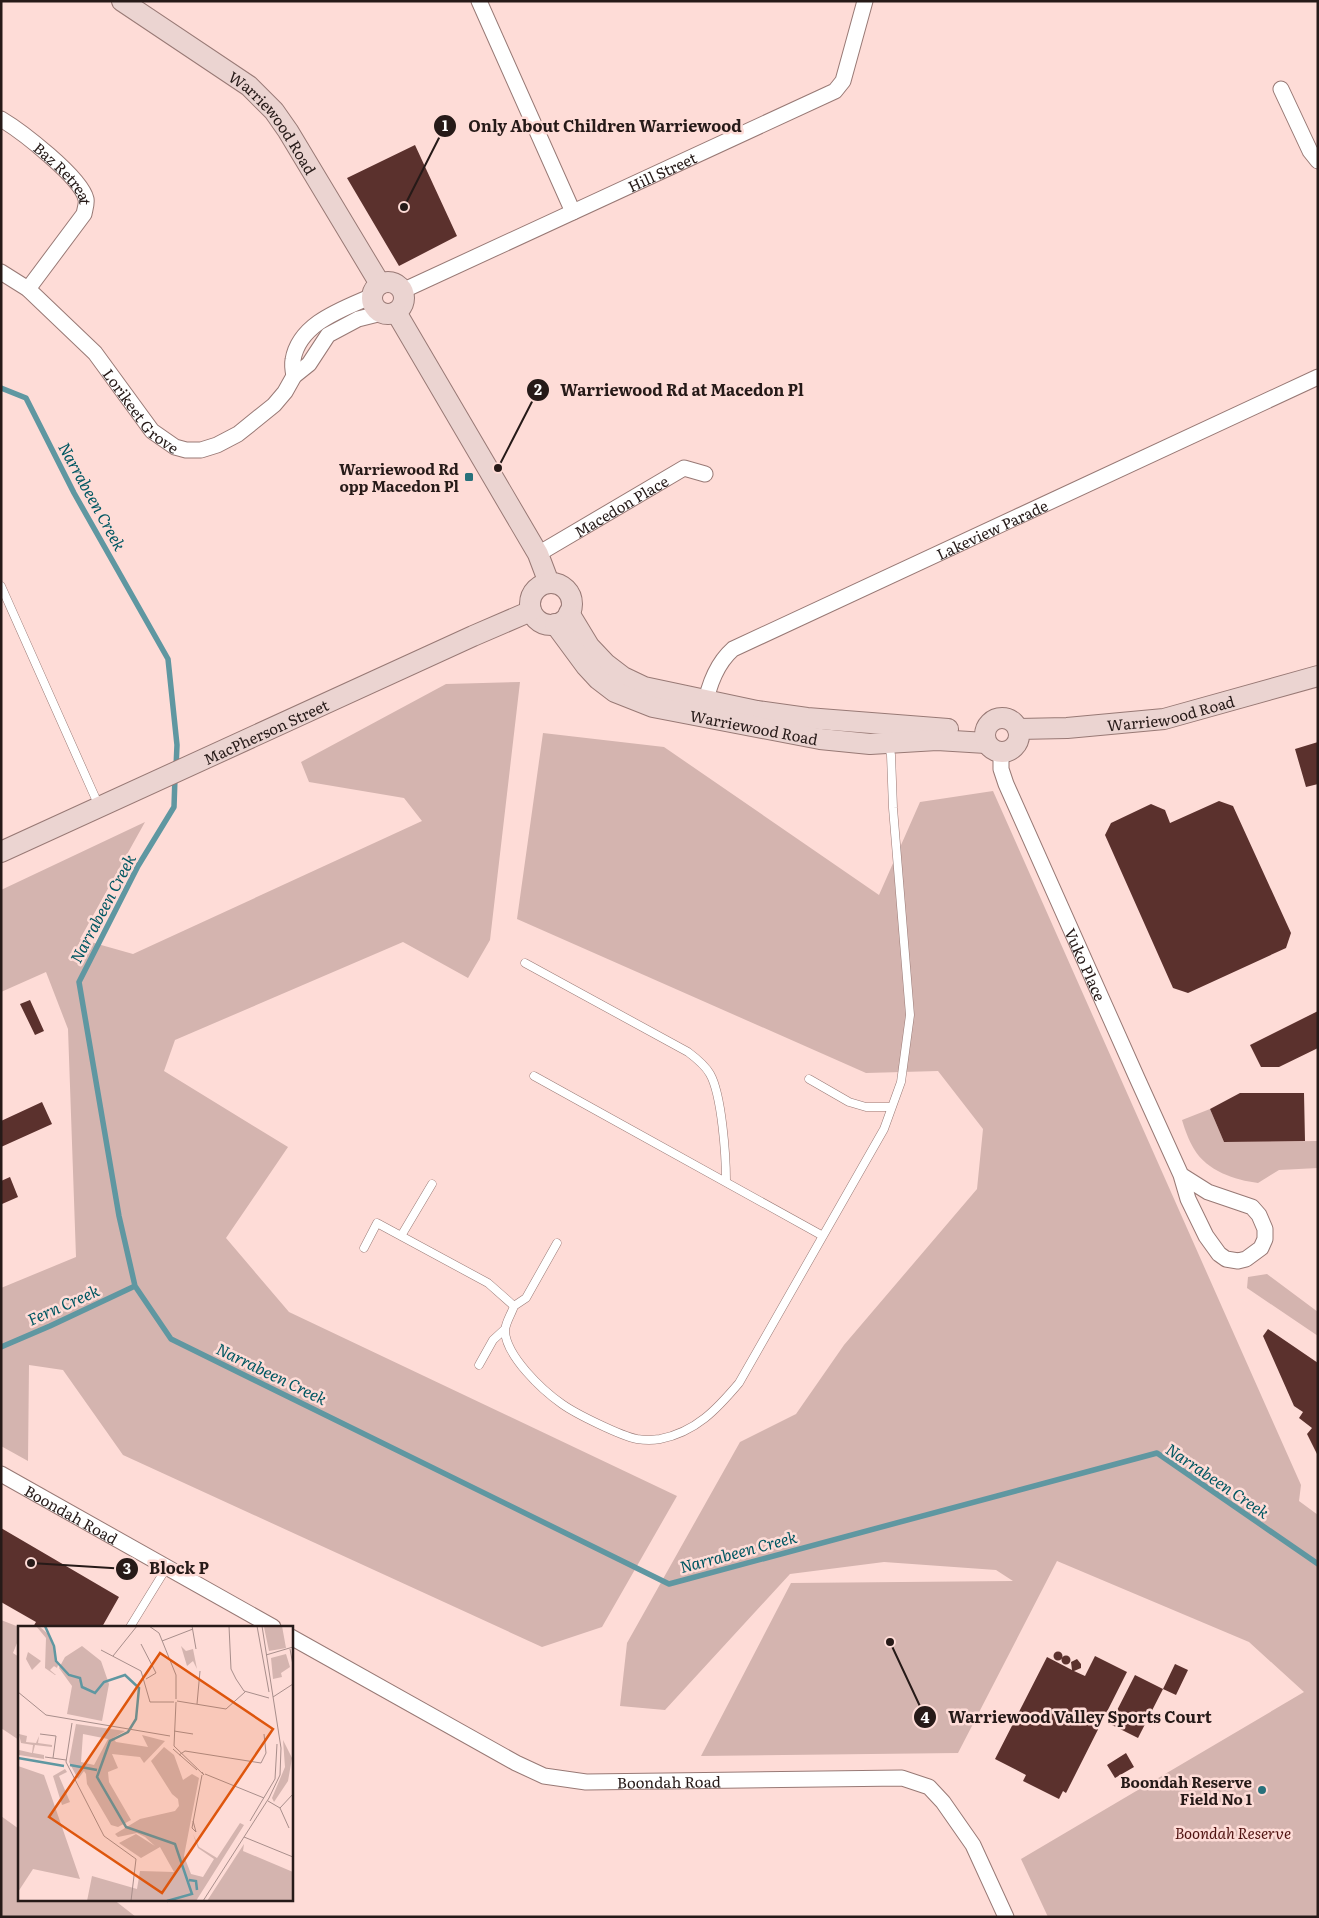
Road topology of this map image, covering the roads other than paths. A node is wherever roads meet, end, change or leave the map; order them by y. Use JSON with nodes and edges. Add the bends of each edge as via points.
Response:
{"nodes":[{"id":1,"x":122,"y":1,"type":"edge"},
{"id":2,"x":479,"y":1,"type":"edge"},
{"id":3,"x":865,"y":1,"type":"edge"},
{"id":4,"x":1282,"y":89,"type":"dead end"},
{"id":5,"x":1,"y":119,"type":"edge"},
{"id":6,"x":1318,"y":161,"type":"edge"},
{"id":7,"x":573,"y":212,"type":"junction"},
{"id":8,"x":1,"y":272,"type":"edge"},
{"id":9,"x":28,"y":289,"type":"junction"},
{"id":10,"x":402,"y":291,"type":"joint"},
{"id":11,"x":382,"y":301,"type":"junction"},
{"id":12,"x":1318,"y":377,"type":"edge"},
{"id":13,"x":705,"y":474,"type":"dead end"},
{"id":14,"x":538,"y":554,"type":"junction"},
{"id":15,"x":549,"y":583,"type":"junction"},
{"id":16,"x":1,"y":586,"type":"edge"},
{"id":17,"x":531,"y":611,"type":"junction"},
{"id":18,"x":562,"y":618,"type":"junction"},
{"id":19,"x":1318,"y":676,"type":"edge"},
{"id":20,"x":704,"y":708,"type":"junction"},
{"id":21,"x":1018,"y":729,"type":"junction"},
{"id":22,"x":991,"y":742,"type":"junction"},
{"id":23,"x":888,"y":743,"type":"junction"},
{"id":24,"x":100,"y":808,"type":"junction"},
{"id":25,"x":1,"y":852,"type":"edge"},
{"id":26,"x":525,"y":963,"type":"dead end"},
{"id":27,"x":534,"y":1076,"type":"dead end"},
{"id":28,"x":809,"y":1079,"type":"dead end"},
{"id":29,"x":891,"y":1107,"type":"junction"},
{"id":30,"x":1181,"y":1175,"type":"junction"},
{"id":31,"x":726,"y":1181,"type":"junction"},
{"id":32,"x":432,"y":1184,"type":"dead end"},
{"id":33,"x":401,"y":1236,"type":"junction"},
{"id":34,"x":823,"y":1236,"type":"junction"},
{"id":35,"x":557,"y":1244,"type":"dead end"},
{"id":36,"x":364,"y":1248,"type":"dead end"},
{"id":37,"x":514,"y":1306,"type":"junction"},
{"id":38,"x":505,"y":1329,"type":"junction"},
{"id":39,"x":479,"y":1365,"type":"dead end"},
{"id":40,"x":1,"y":1474,"type":"edge"},
{"id":41,"x":167,"y":1567,"type":"junction"},
{"id":42,"x":131,"y":1626,"type":"edge"},
{"id":43,"x":271,"y":1626,"type":"edge"},
{"id":44,"x":292,"y":1638,"type":"edge"},
{"id":45,"x":1006,"y":1917,"type":"edge"}],
"edges":[{"from":1,"to":11,"type":"street","name":"Warriewood Road","via":[[249,86],[265,101],[288,131]]},
{"from":2,"to":7,"type":"street"},
{"from":3,"to":7,"type":"street","name":"Hill Street","via":[[842,81],[835,91]]},
{"from":4,"to":6,"type":"street","via":[[1310,151]]},
{"from":5,"to":9,"type":"street","name":"Baz Retreat","via":[[19,129],[81,186],[86,200],[84,214]]},
{"from":7,"to":10,"type":"street","name":"Hill Street"},
{"from":8,"to":9,"type":"street","name":"Lorikeet Grove"},
{"from":9,"to":11,"type":"street","name":"Lorikeet Grove","via":[[96,354],[152,431],[175,447],[186,450],[201,450],[228,441],[274,405],[294,376],[293,360],[298,346],[328,316]]},
{"from":10,"to":11,"type":"street","via":[[395,284],[385,282]]},
{"from":11,"to":14,"type":"street","name":"Warriewood Road"},
{"from":12,"to":20,"type":"street","name":"Lakeview Parade","via":[[733,649],[715,673]]},
{"from":13,"to":14,"type":"street","name":"Macedon Place","via":[[684,468]]},
{"from":14,"to":15,"type":"street","name":"Warriewood Road"},
{"from":15,"to":17,"type":"street","via":[[542,584],[533,593]]},
{"from":15,"to":18,"type":"street","via":[[566,589],[571,600]]},
{"from":16,"to":24,"type":"lane"},
{"from":17,"to":18,"type":"street","via":[[540,622]]},
{"from":17,"to":24,"type":"street","name":"MacPherson Street"},
{"from":18,"to":20,"type":"street","name":"Warriewood Road","via":[[614,671],[644,687]]},
{"from":19,"to":21,"type":"street","name":"Warriewood Road","via":[[1164,719]]},
{"from":20,"to":22,"type":"street","name":"Warriewood Road","via":[[932,728]]},
{"from":20,"to":23,"type":"street","name":"Warriewood Road","via":[[820,739]]},
{"from":21,"to":22,"type":"street","via":[[1019,738],[1009,750]]},
{"from":21,"to":22,"type":"street","via":[[1008,718],[994,719],[988,724]]},
{"from":22,"to":23,"type":"street","name":"Warriewood Road","via":[[937,740]]},
{"from":22,"to":30,"type":"street","name":"Vuko Place","via":[[1006,784]]},
{"from":23,"to":29,"type":"lane","via":[[910,1014],[900,1082]]},
{"from":24,"to":25,"type":"street","name":"MacPherson Street"},
{"from":26,"to":31,"type":"lane","via":[[698,1060],[716,1086]]},
{"from":27,"to":31,"type":"lane"},
{"from":28,"to":29,"type":"lane","via":[[849,1102],[866,1107]]},
{"from":29,"to":34,"type":"lane","via":[[884,1129]]},
{"from":30,"to":30,"type":"street","name":"Vuko Place","via":[[1208,1192],[1252,1207],[1265,1229],[1261,1248],[1238,1261],[1226,1260],[1219,1254],[1188,1199]]},
{"from":31,"to":34,"type":"lane"},
{"from":32,"to":33,"type":"lane"},
{"from":33,"to":36,"type":"lane","via":[[377,1223]]},
{"from":33,"to":37,"type":"lane","via":[[488,1283]]},
{"from":34,"to":38,"type":"lane","via":[[739,1383],[717,1410],[692,1427],[660,1439],[638,1439],[562,1405],[519,1362]]},
{"from":35,"to":37,"type":"lane","via":[[526,1298]]},
{"from":37,"to":38,"type":"lane"},
{"from":38,"to":39,"type":"lane","via":[[493,1340]]},
{"from":40,"to":41,"type":"street","name":"Boondah Road"},
{"from":41,"to":42,"type":"lane"},
{"from":41,"to":43,"type":"street","name":"Boondah Road"},
{"from":44,"to":45,"type":"street","name":"Boondah Road","via":[[544,1776],[586,1782],[902,1778],[929,1787],[974,1845]]}]}
